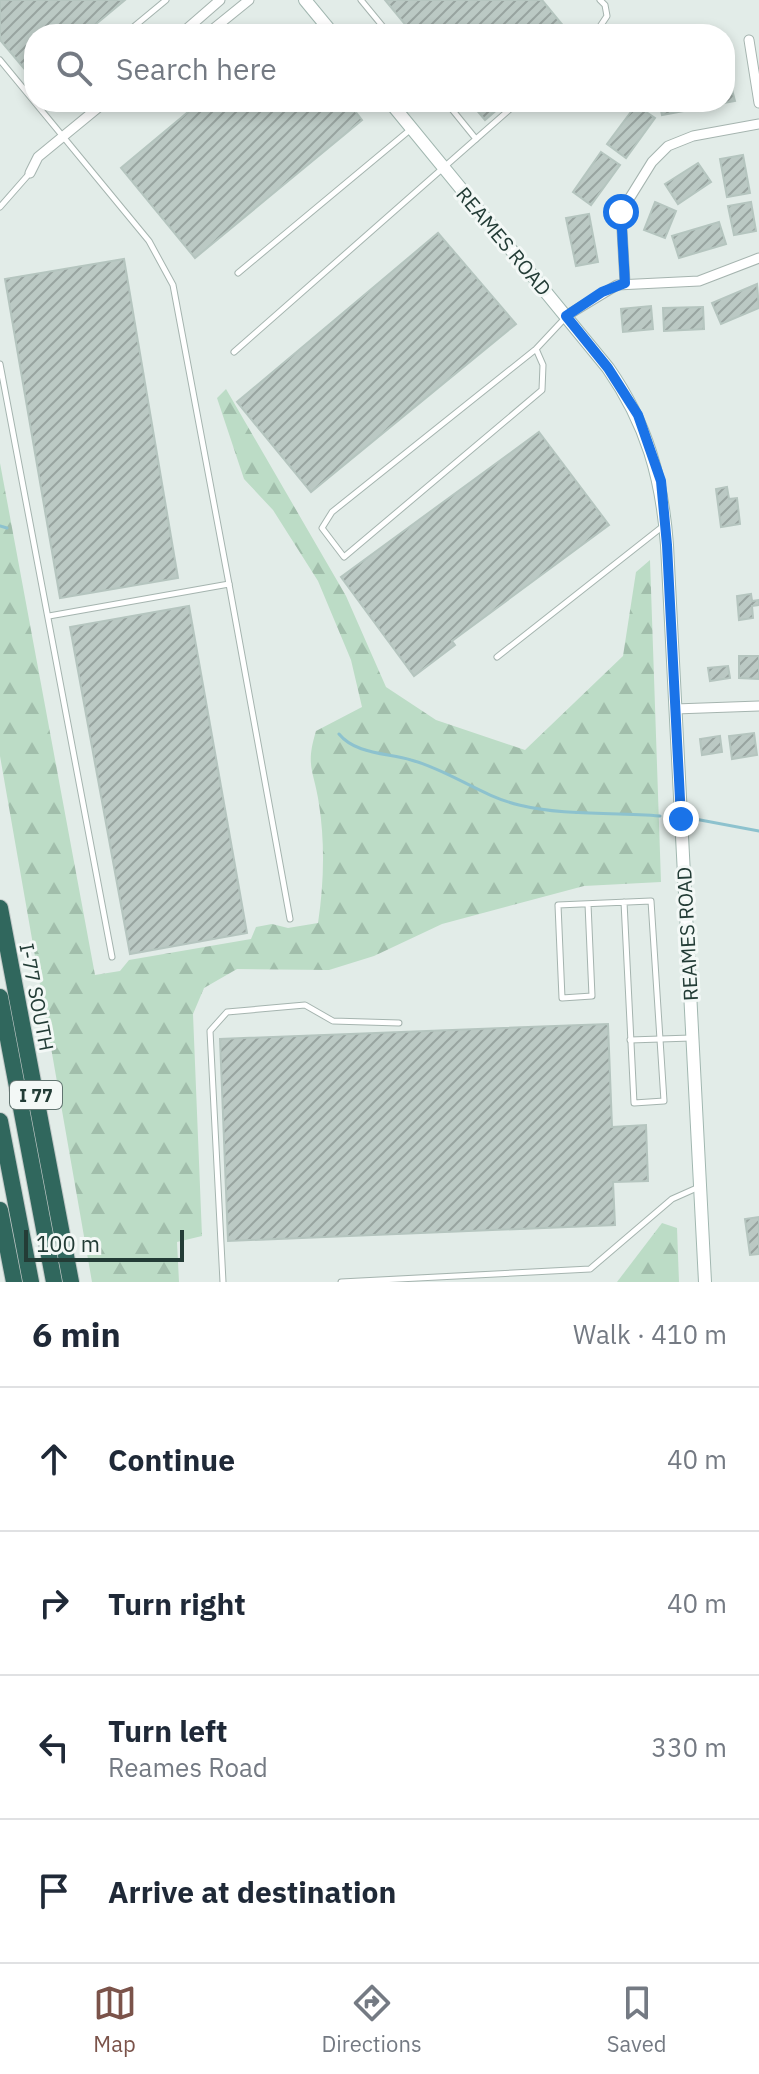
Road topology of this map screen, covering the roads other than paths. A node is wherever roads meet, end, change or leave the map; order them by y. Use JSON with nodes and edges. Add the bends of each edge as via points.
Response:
{"nodes":[{"id":1,"x":166,"y":0,"type":"edge"},
{"id":2,"x":220,"y":0,"type":"edge"},
{"id":3,"x":249,"y":0,"type":"edge"},
{"id":4,"x":305,"y":0,"type":"edge"},
{"id":5,"x":361,"y":0,"type":"edge"},
{"id":6,"x":600,"y":0,"type":"edge"},
{"id":7,"x":140,"y":24,"type":"edge"},
{"id":8,"x":192,"y":24,"type":"edge"},
{"id":9,"x":219,"y":24,"type":"edge"},
{"id":10,"x":325,"y":24,"type":"edge"},
{"id":11,"x":381,"y":24,"type":"edge"},
{"id":12,"x":604,"y":24,"type":"edge"},
{"id":13,"x":749,"y":40,"type":"dead end"},
{"id":14,"x":0,"y":60,"type":"edge"},
{"id":15,"x":24,"y":90,"type":"edge"},
{"id":16,"x":759,"y":103,"type":"edge"},
{"id":17,"x":42,"y":112,"type":"edge"},
{"id":18,"x":93,"y":112,"type":"edge"},
{"id":19,"x":398,"y":112,"type":"edge"},
{"id":20,"x":454,"y":112,"type":"edge"},
{"id":21,"x":507,"y":112,"type":"edge"},
{"id":22,"x":759,"y":124,"type":"edge"},
{"id":23,"x":412,"y":129,"type":"junction"},
{"id":24,"x":62,"y":137,"type":"junction"},
{"id":25,"x":476,"y":139,"type":"junction"},
{"id":26,"x":442,"y":166,"type":"junction"},
{"id":27,"x":30,"y":173,"type":"joint"},
{"id":28,"x":0,"y":207,"type":"edge"},
{"id":29,"x":759,"y":258,"type":"edge"},
{"id":30,"x":238,"y":273,"type":"dead end"},
{"id":31,"x":625,"y":283,"type":"junction"},
{"id":32,"x":566,"y":316,"type":"junction"},
{"id":33,"x":536,"y":349,"type":"junction"},
{"id":34,"x":234,"y":352,"type":"dead end"},
{"id":35,"x":0,"y":364,"type":"edge"},
{"id":36,"x":666,"y":524,"type":"junction"},
{"id":37,"x":229,"y":584,"type":"junction"},
{"id":38,"x":49,"y":616,"type":"junction"},
{"id":39,"x":497,"y":657,"type":"dead end"},
{"id":40,"x":759,"y":706,"type":"edge"},
{"id":41,"x":675,"y":709,"type":"junction"},
{"id":42,"x":624,"y":902,"type":"junction"},
{"id":43,"x":588,"y":904,"type":"junction"},
{"id":44,"x":0,"y":908,"type":"edge"},
{"id":45,"x":290,"y":919,"type":"dead end"},
{"id":46,"x":112,"y":957,"type":"dead end"},
{"id":47,"x":0,"y":997,"type":"edge"},
{"id":48,"x":399,"y":1023,"type":"dead end"},
{"id":49,"x":692,"y":1038,"type":"junction"},
{"id":50,"x":659,"y":1039,"type":"junction"},
{"id":51,"x":630,"y":1040,"type":"junction"},
{"id":52,"x":0,"y":1121,"type":"edge"},
{"id":53,"x":700,"y":1187,"type":"junction"},
{"id":54,"x":0,"y":1210,"type":"edge"},
{"id":55,"x":531,"y":1272,"type":"junction"},
{"id":56,"x":426,"y":1280,"type":"edge"},
{"id":57,"x":14,"y":1282,"type":"edge"},
{"id":58,"x":31,"y":1282,"type":"edge"},
{"id":59,"x":54,"y":1282,"type":"edge"},
{"id":60,"x":71,"y":1282,"type":"edge"},
{"id":61,"x":223,"y":1282,"type":"edge"},
{"id":62,"x":341,"y":1282,"type":"edge"},
{"id":63,"x":524,"y":1282,"type":"edge"},
{"id":64,"x":705,"y":1282,"type":"edge"}],
"edges":[{"from":1,"to":7,"type":"lane"},
{"from":2,"to":8,"type":"street"},
{"from":3,"to":9,"type":"street"},
{"from":4,"to":10,"type":"main road"},
{"from":5,"to":11,"type":"lane"},
{"from":6,"to":12,"type":"lane","via":[[607,16]]},
{"from":13,"to":16,"type":"street"},
{"from":14,"to":15,"type":"lane"},
{"from":17,"to":24,"type":"lane"},
{"from":18,"to":24,"type":"street"},
{"from":19,"to":23,"type":"main road","name":"REAMES ROAD"},
{"from":20,"to":25,"type":"lane"},
{"from":21,"to":25,"type":"lane"},
{"from":22,"to":31,"type":"street","via":[[693,136],[668,146],[652,162],[621,212]]},
{"from":23,"to":26,"type":"main road","name":"REAMES ROAD"},
{"from":23,"to":30,"type":"lane"},
{"from":24,"to":27,"type":"street","via":[[38,157]]},
{"from":24,"to":37,"type":"lane","via":[[149,241],[173,285]]},
{"from":25,"to":26,"type":"lane"},
{"from":26,"to":32,"type":"main road","name":"REAMES ROAD"},
{"from":26,"to":34,"type":"lane"},
{"from":27,"to":28,"type":"lane"},
{"from":29,"to":31,"type":"street","via":[[699,281]]},
{"from":31,"to":32,"type":"street"},
{"from":32,"to":33,"type":"lane"},
{"from":32,"to":36,"type":"main road","name":"REAMES ROAD","via":[[638,415],[661,481]]},
{"from":33,"to":33,"type":"lane","via":[[332,512],[322,528],[344,557],[542,390],[543,365]]},
{"from":35,"to":38,"type":"lane"},
{"from":36,"to":39,"type":"lane"},
{"from":36,"to":41,"type":"main road","name":"REAMES ROAD"},
{"from":37,"to":38,"type":"lane"},
{"from":37,"to":45,"type":"lane"},
{"from":38,"to":46,"type":"lane"},
{"from":40,"to":41,"type":"street"},
{"from":41,"to":49,"type":"main road","name":"REAMES ROAD"},
{"from":42,"to":43,"type":"lane"},
{"from":42,"to":50,"type":"lane","via":[[651,901]]},
{"from":42,"to":51,"type":"lane"},
{"from":43,"to":43,"type":"lane","via":[[558,905],[562,998],[592,996]]},
{"from":44,"to":60,"type":"highway","name":"I-77 SOUTH","number":"I 77"},
{"from":47,"to":59,"type":"highway","number":"I 77"},
{"from":48,"to":61,"type":"lane","via":[[333,1021],[305,1005],[227,1012],[210,1031]]},
{"from":49,"to":50,"type":"lane"},
{"from":49,"to":53,"type":"main road","name":"REAMES ROAD"},
{"from":50,"to":51,"type":"lane"},
{"from":50,"to":51,"type":"lane","via":[[664,1101],[634,1103]]},
{"from":52,"to":58,"type":"highway","number":"I 77"},
{"from":53,"to":55,"type":"lane","via":[[672,1199],[590,1269]]},
{"from":53,"to":64,"type":"main road","name":"REAMES ROAD"},
{"from":54,"to":57,"type":"highway"},
{"from":55,"to":56,"type":"lane"},
{"from":55,"to":63,"type":"lane"},
{"from":56,"to":62,"type":"lane"}]}
